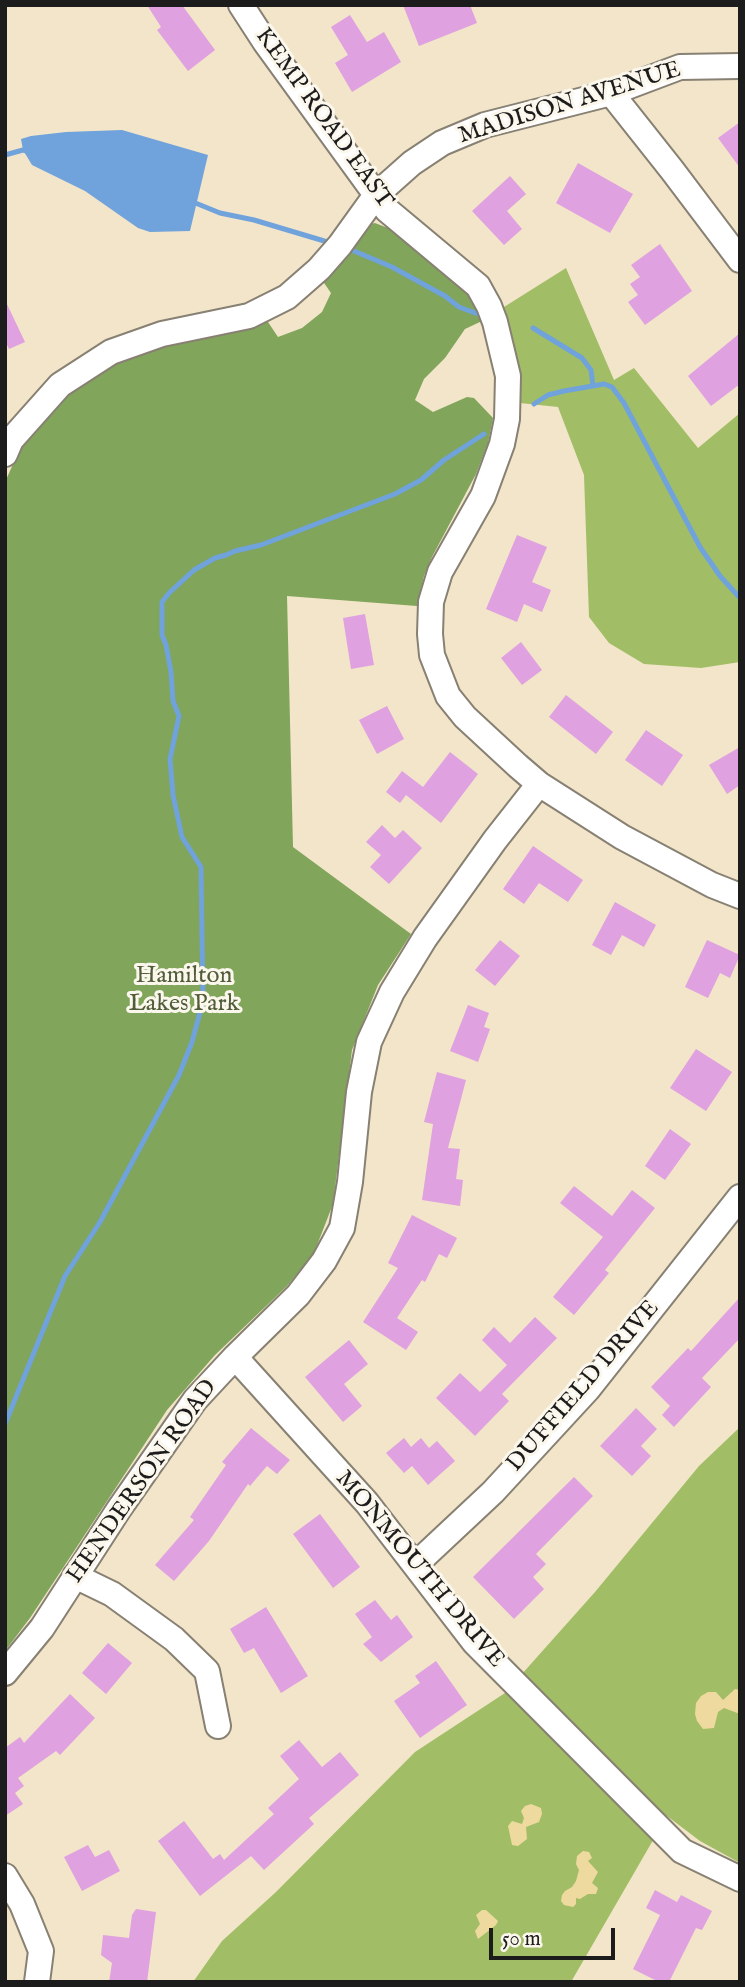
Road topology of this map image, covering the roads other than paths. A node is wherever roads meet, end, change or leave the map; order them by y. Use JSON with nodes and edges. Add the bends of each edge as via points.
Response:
{"nodes":[{"id":1,"x":241,"y":5,"type":"edge"},
{"id":2,"x":740,"y":66,"type":"edge"},
{"id":3,"x":611,"y":93,"type":"junction"},
{"id":4,"x":376,"y":195,"type":"junction"},
{"id":5,"x":740,"y":260,"type":"edge"},
{"id":6,"x":7,"y":444,"type":"edge"},
{"id":7,"x":539,"y":784,"type":"junction"},
{"id":8,"x":740,"y":896,"type":"edge"},
{"id":9,"x":740,"y":1197,"type":"edge"},
{"id":10,"x":234,"y":1357,"type":"junction"},
{"id":11,"x":415,"y":1565,"type":"junction"},
{"id":12,"x":75,"y":1576,"type":"junction"},
{"id":13,"x":5,"y":1673,"type":"edge"},
{"id":14,"x":218,"y":1726,"type":"dead end"},
{"id":15,"x":5,"y":1876,"type":"edge"},
{"id":16,"x":740,"y":1880,"type":"edge"},
{"id":17,"x":37,"y":1982,"type":"edge"}],
"edges":[{"from":1,"to":4,"type":"street","name":"KEMP ROAD EAST"},
{"from":2,"to":3,"type":"street","name":"MADISON AVENUE","via":[[680,67]]},
{"from":3,"to":4,"type":"street","name":"MADISON AVENUE","via":[[485,125],[442,143]]},
{"from":3,"to":5,"type":"street"},
{"from":4,"to":6,"type":"street","name":"MADISON AVENUE","via":[[326,261],[286,297],[249,316],[162,334],[111,352],[60,385]]},
{"from":4,"to":7,"type":"street","name":"KEMP ROAD EAST","via":[[387,210],[478,286],[502,347],[508,395],[502,444],[482,496],[440,572],[431,602],[430,634],[432,654],[448,696]]},
{"from":7,"to":8,"type":"street","name":"KEMP ROAD EAST","via":[[622,837],[712,886]]},
{"from":7,"to":10,"type":"street","name":"HENDERSON ROAD","via":[[425,937],[369,1042],[342,1228],[298,1295]]},
{"from":9,"to":11,"type":"street","name":"DUFFIELD DRIVE","via":[[588,1389],[494,1492]]},
{"from":10,"to":11,"type":"street","name":"MONMOUTH DRIVE","via":[[367,1503]]},
{"from":10,"to":12,"type":"street","name":"HENDERSON ROAD","via":[[195,1400]]},
{"from":11,"to":16,"type":"street","name":"MONMOUTH DRIVE","via":[[474,1642],[682,1851]]},
{"from":12,"to":13,"type":"street","name":"HENDERSON ROAD","via":[[43,1628]]},
{"from":12,"to":14,"type":"street","via":[[112,1594],[174,1639],[207,1671]]},
{"from":15,"to":17,"type":"street","via":[[41,1951]]}]}
